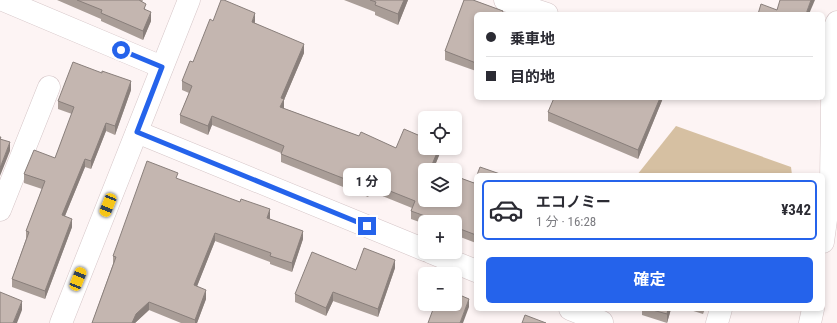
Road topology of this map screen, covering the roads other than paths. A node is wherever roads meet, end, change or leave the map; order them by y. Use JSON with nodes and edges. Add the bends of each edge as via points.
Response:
{"nodes":[{"id":1,"x":3,"y":0,"type":"edge"},
{"id":2,"x":189,"y":0,"type":"edge"},
{"id":3,"x":505,"y":0,"type":"edge"},
{"id":4,"x":540,"y":12,"type":"edge"},
{"id":5,"x":837,"y":22,"type":"edge"},
{"id":6,"x":162,"y":67,"type":"junction"},
{"id":7,"x":49,"y":87,"type":"dead end"},
{"id":8,"x":137,"y":132,"type":"junction"},
{"id":9,"x":0,"y":210,"type":"edge"},
{"id":10,"x":825,"y":227,"type":"edge"},
{"id":11,"x":418,"y":247,"type":"edge"},
{"id":12,"x":447,"y":259,"type":"edge"},
{"id":13,"x":474,"y":270,"type":"edge"},
{"id":14,"x":575,"y":311,"type":"edge"},
{"id":15,"x":720,"y":311,"type":"edge"},
{"id":16,"x":813,"y":311,"type":"edge"},
{"id":17,"x":602,"y":322,"type":"edge"},
{"id":18,"x":61,"y":323,"type":"edge"},
{"id":19,"x":717,"y":323,"type":"edge"},
{"id":20,"x":810,"y":323,"type":"edge"}],
"edges":[{"from":1,"to":6,"type":"street"},
{"from":2,"to":6,"type":"street"},
{"from":3,"to":4,"type":"street"},
{"from":5,"to":10,"type":"street","via":[[833,32],[831,183]]},
{"from":6,"to":8,"type":"street"},
{"from":7,"to":9,"type":"street"},
{"from":8,"to":11,"type":"street"},
{"from":8,"to":18,"type":"street"},
{"from":12,"to":13,"type":"street"},
{"from":14,"to":17,"type":"street"},
{"from":15,"to":19,"type":"street"},
{"from":16,"to":20,"type":"street"}]}
